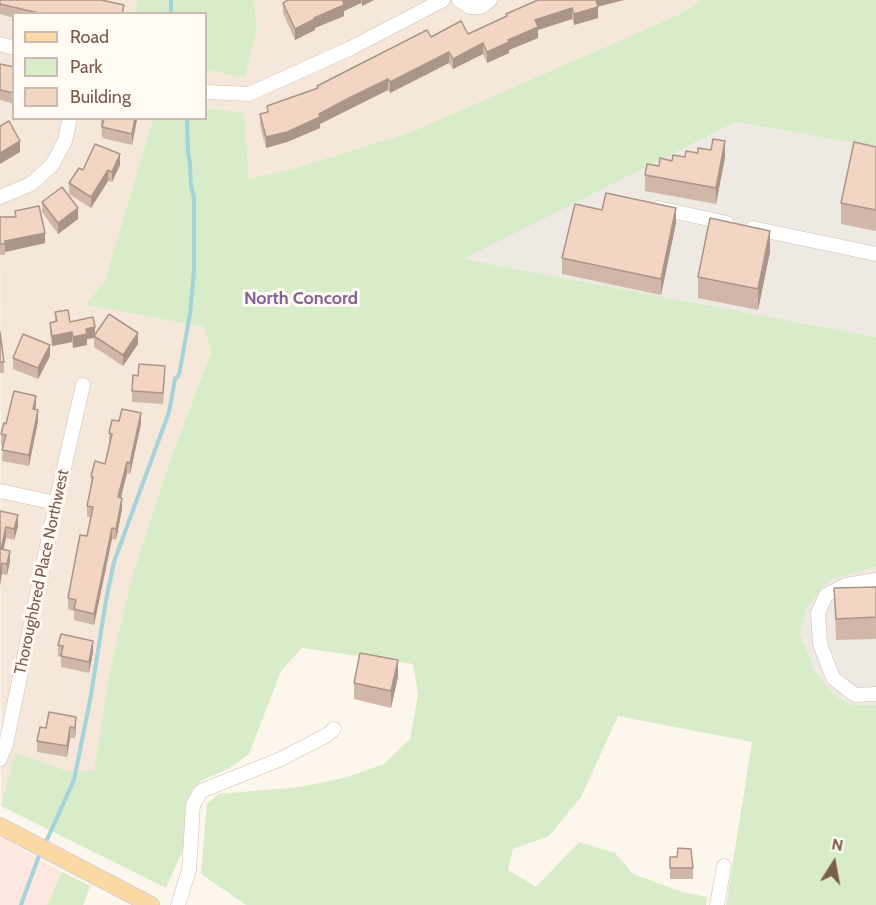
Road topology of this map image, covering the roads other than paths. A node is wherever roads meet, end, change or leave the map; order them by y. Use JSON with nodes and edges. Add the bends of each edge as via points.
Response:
{"nodes":[{"id":1,"x":443,"y":0,"type":"edge"},
{"id":2,"x":459,"y":0,"type":"edge"},
{"id":3,"x":490,"y":0,"type":"edge"},
{"id":4,"x":207,"y":92,"type":"edge"},
{"id":5,"x":70,"y":120,"type":"edge"},
{"id":6,"x":0,"y":197,"type":"edge"},
{"id":7,"x":642,"y":205,"type":"edge"},
{"id":8,"x":876,"y":254,"type":"edge"},
{"id":9,"x":82,"y":385,"type":"dead end"},
{"id":10,"x":0,"y":491,"type":"edge"},
{"id":11,"x":56,"y":503,"type":"junction"},
{"id":12,"x":876,"y":580,"type":"edge"},
{"id":13,"x":876,"y":694,"type":"edge"},
{"id":14,"x":334,"y":729,"type":"dead end"},
{"id":15,"x":0,"y":759,"type":"edge"},
{"id":16,"x":0,"y":826,"type":"edge"},
{"id":17,"x":724,"y":866,"type":"dead end"},
{"id":18,"x":151,"y":905,"type":"edge"},
{"id":19,"x":177,"y":905,"type":"edge"},
{"id":20,"x":717,"y":905,"type":"edge"}],
"edges":[{"from":1,"to":4,"type":"street","via":[[351,48],[249,94]]},
{"from":2,"to":3,"type":"street","via":[[470,7],[481,7]]},
{"from":5,"to":6,"type":"street","via":[[65,141],[52,165],[31,184]]},
{"from":7,"to":8,"type":"street"},
{"from":9,"to":11,"type":"street","name":"Thoroughbred Place Northwest"},
{"from":10,"to":11,"type":"street"},
{"from":11,"to":15,"type":"street","name":"Thoroughbred Place Northwest"},
{"from":12,"to":13,"type":"street","via":[[846,585],[826,595],[818,613],[820,644],[833,678],[855,694]]},
{"from":14,"to":19,"type":"street","via":[[281,759],[201,791],[193,805],[189,870]]},
{"from":16,"to":18,"type":"main road"},
{"from":17,"to":20,"type":"street"}]}
